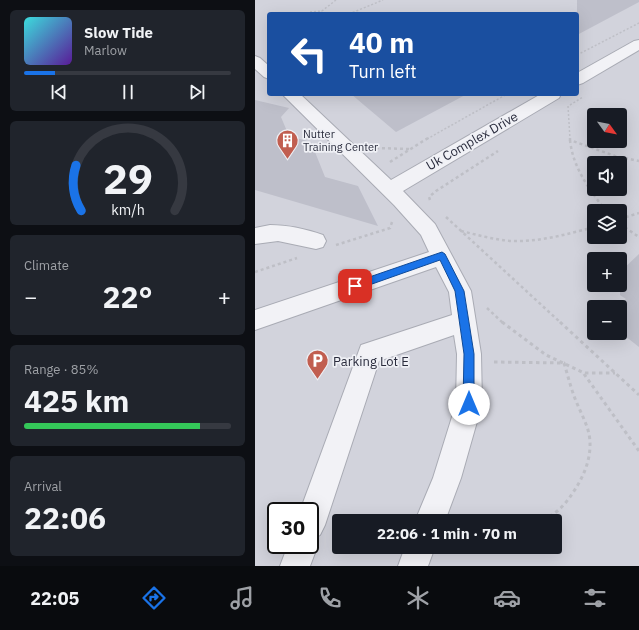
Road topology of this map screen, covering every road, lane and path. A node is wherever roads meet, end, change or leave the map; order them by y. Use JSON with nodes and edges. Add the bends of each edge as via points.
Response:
{"nodes":[{"id":1,"x":336,"y":0,"type":"edge"},
{"id":2,"x":383,"y":0,"type":"edge"},
{"id":3,"x":310,"y":12,"type":"dead end"},
{"id":4,"x":322,"y":12,"type":"joint"},
{"id":5,"x":354,"y":12,"type":"edge"},
{"id":6,"x":639,"y":23,"type":"edge"},
{"id":7,"x":639,"y":44,"type":"edge"},
{"id":8,"x":579,"y":54,"type":"edge"},
{"id":9,"x":255,"y":61,"type":"edge"},
{"id":10,"x":267,"y":72,"type":"edge"},
{"id":11,"x":579,"y":79,"type":"edge"},
{"id":12,"x":292,"y":96,"type":"edge"},
{"id":13,"x":503,"y":96,"type":"edge"},
{"id":14,"x":550,"y":96,"type":"edge"},
{"id":15,"x":568,"y":106,"type":"dead end"},
{"id":16,"x":570,"y":140,"type":"junction"},
{"id":17,"x":371,"y":148,"type":"dead end"},
{"id":18,"x":409,"y":149,"type":"junction"},
{"id":19,"x":639,"y":162,"type":"edge"},
{"id":20,"x":388,"y":164,"type":"dead end"},
{"id":21,"x":391,"y":190,"type":"junction"},
{"id":22,"x":429,"y":197,"type":"dead end"},
{"id":23,"x":431,"y":202,"type":"dead end"},
{"id":24,"x":601,"y":204,"type":"edge"},
{"id":25,"x":441,"y":211,"type":"dead end"},
{"id":26,"x":639,"y":213,"type":"edge"},
{"id":27,"x":627,"y":217,"type":"edge"},
{"id":28,"x":587,"y":228,"type":"edge"},
{"id":29,"x":627,"y":228,"type":"edge"},
{"id":30,"x":461,"y":231,"type":"junction"},
{"id":31,"x":255,"y":236,"type":"edge"},
{"id":32,"x":639,"y":236,"type":"edge"},
{"id":33,"x":316,"y":241,"type":"dead end"},
{"id":34,"x":442,"y":256,"type":"junction"},
{"id":35,"x":487,"y":308,"type":"dead end"},
{"id":36,"x":255,"y":320,"type":"edge"},
{"id":37,"x":465,"y":321,"type":"junction"},
{"id":38,"x":493,"y":362,"type":"dead end"},
{"id":39,"x":564,"y":363,"type":"junction"},
{"id":40,"x":584,"y":373,"type":"junction"},
{"id":41,"x":615,"y":373,"type":"junction"},
{"id":42,"x":639,"y":395,"type":"edge"},
{"id":43,"x":639,"y":451,"type":"edge"},
{"id":44,"x":318,"y":502,"type":"edge"},
{"id":45,"x":433,"y":514,"type":"edge"},
{"id":46,"x":554,"y":514,"type":"edge"},
{"id":47,"x":300,"y":554,"type":"edge"},
{"id":48,"x":417,"y":554,"type":"edge"},
{"id":49,"x":295,"y":566,"type":"edge"},
{"id":50,"x":413,"y":566,"type":"edge"}],
"edges":[{"from":1,"to":4,"type":"path"},
{"from":2,"to":5,"type":"path"},
{"from":3,"to":4,"type":"path"},
{"from":6,"to":8,"type":"path"},
{"from":7,"to":11,"type":"street"},
{"from":9,"to":10,"type":"street"},
{"from":12,"to":21,"type":"street"},
{"from":13,"to":18,"type":"path"},
{"from":14,"to":21,"type":"street","name":"Uk Complex Drive"},
{"from":15,"to":16,"type":"path"},
{"from":16,"to":19,"type":"path"},
{"from":16,"to":24,"type":"path","via":[[570,151],[585,184]]},
{"from":17,"to":18,"type":"path"},
{"from":18,"to":20,"type":"path"},
{"from":21,"to":34,"type":"street","via":[[428,230]]},
{"from":22,"to":23,"type":"path"},
{"from":25,"to":30,"type":"path"},
{"from":26,"to":27,"type":"path"},
{"from":28,"to":30,"type":"path","via":[[563,236],[518,241]]},
{"from":29,"to":32,"type":"path"},
{"from":30,"to":41,"type":"path"},
{"from":31,"to":33,"type":"street","via":[[279,232]]},
{"from":34,"to":36,"type":"street"},
{"from":34,"to":37,"type":"street","via":[[460,291]]},
{"from":35,"to":39,"type":"path","via":[[510,329],[547,355]]},
{"from":37,"to":44,"type":"street","via":[[370,353]]},
{"from":37,"to":45,"type":"street","via":[[469,354],[469,404],[447,478]]},
{"from":38,"to":39,"type":"path"},
{"from":39,"to":40,"type":"path"},
{"from":39,"to":46,"type":"path","via":[[575,401],[589,431],[590,449],[586,467],[576,489],[561,509]]},
{"from":40,"to":41,"type":"path"},
{"from":40,"to":43,"type":"path"},
{"from":41,"to":42,"type":"path"},
{"from":47,"to":49,"type":"street"},
{"from":48,"to":50,"type":"street"}]}
